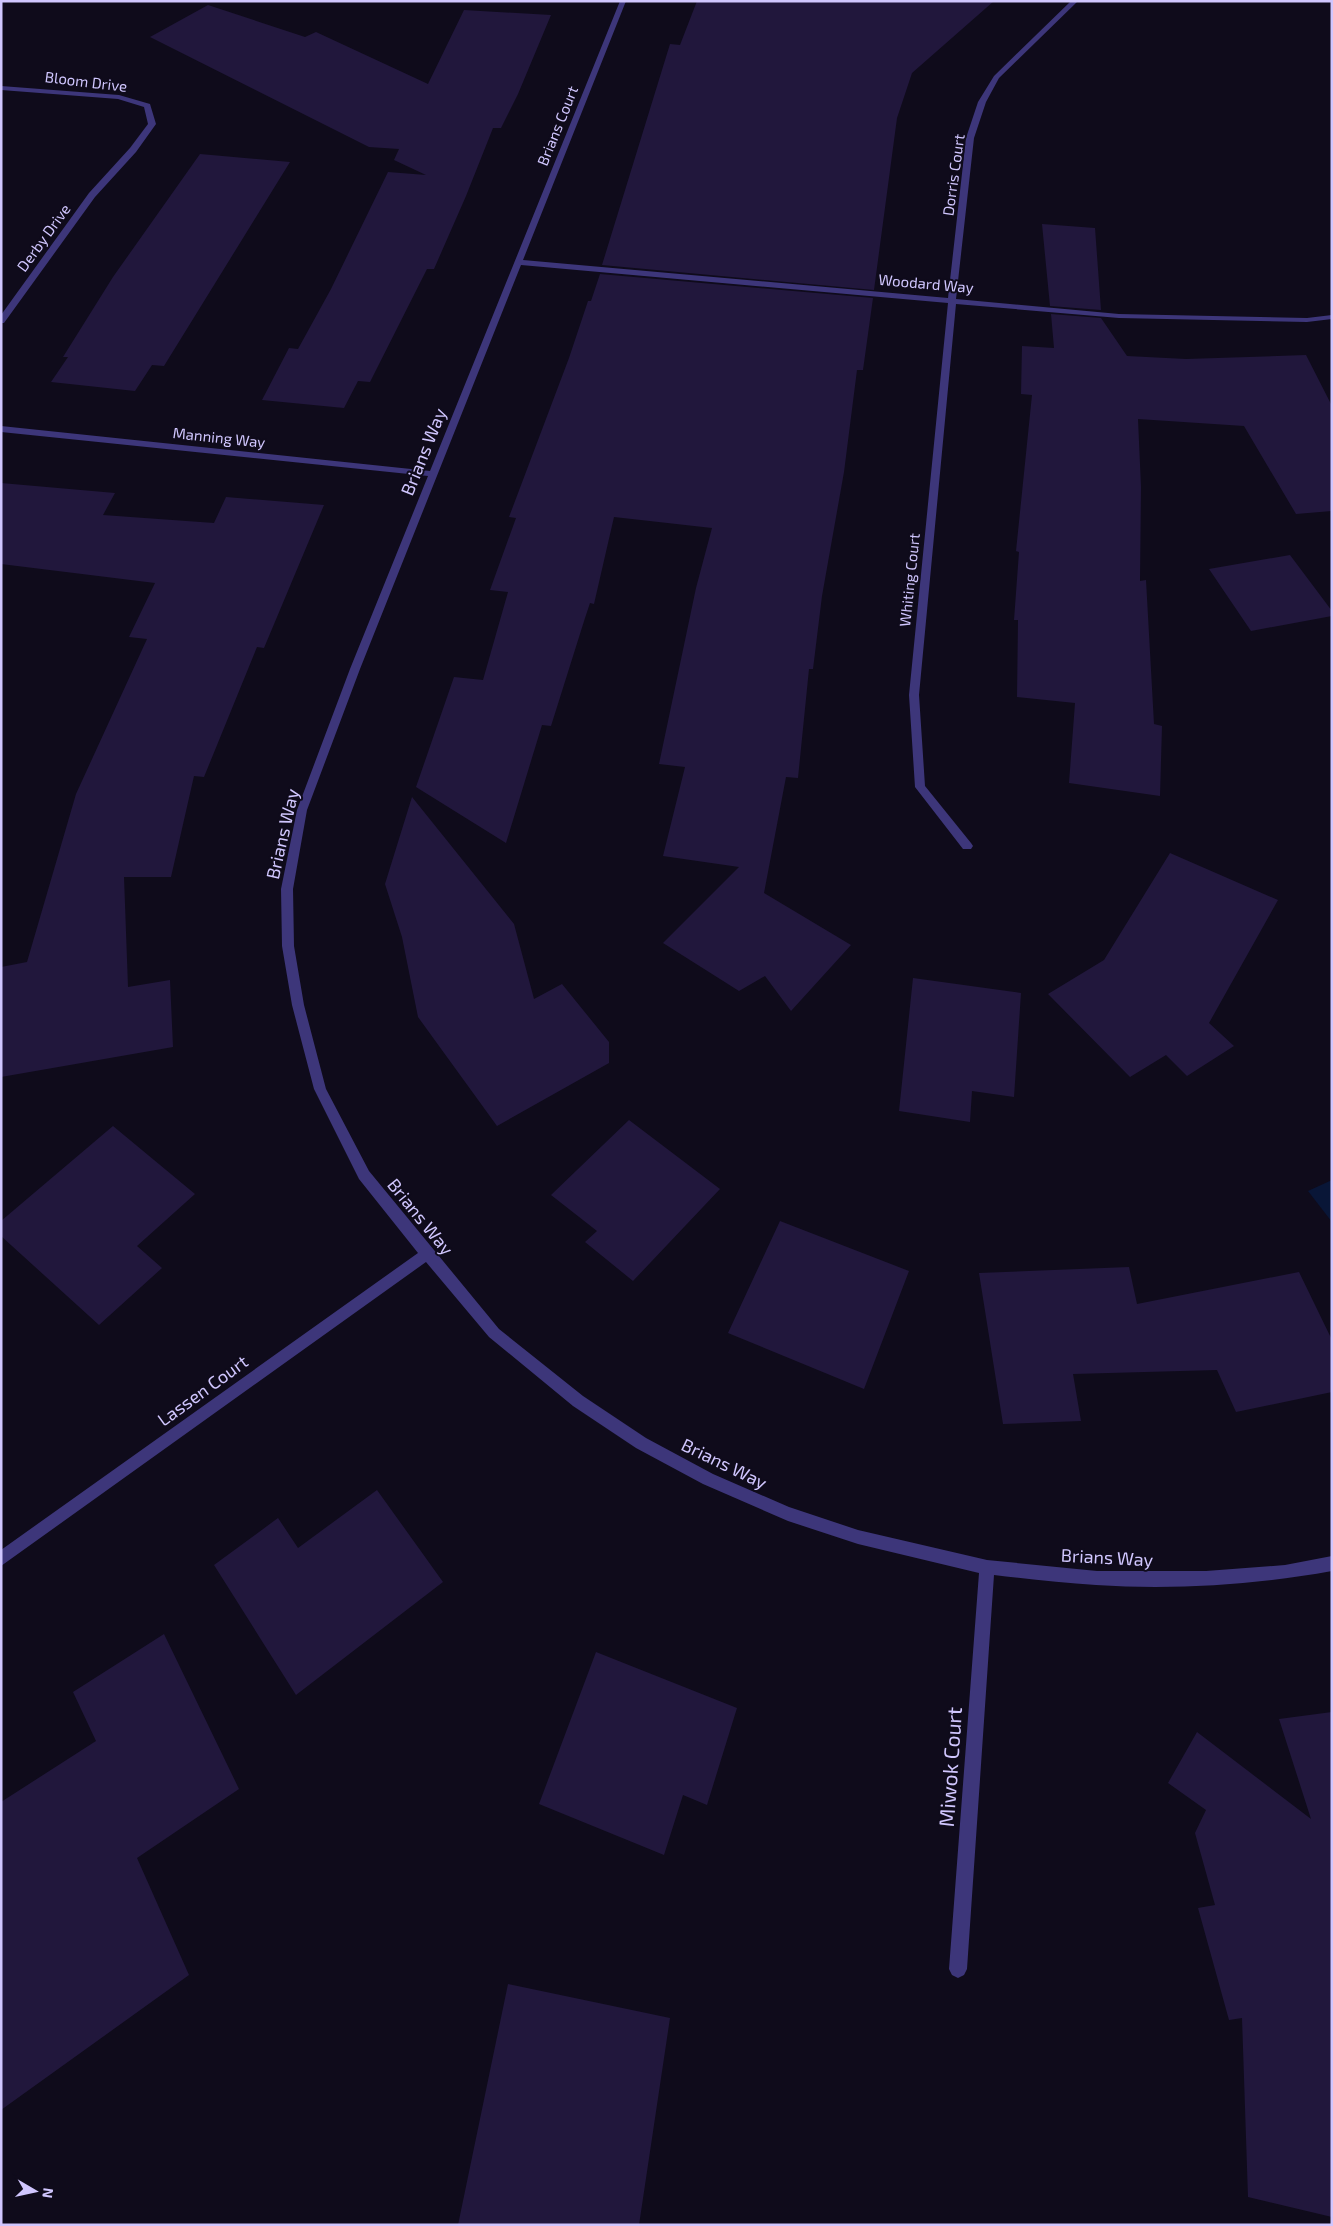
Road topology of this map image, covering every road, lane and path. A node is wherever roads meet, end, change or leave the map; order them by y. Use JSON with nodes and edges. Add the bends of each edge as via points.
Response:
{"nodes":[{"id":1,"x":623,"y":1,"type":"edge"},
{"id":2,"x":1075,"y":1,"type":"edge"},
{"id":3,"x":1,"y":88,"type":"edge"},
{"id":4,"x":92,"y":195,"type":"joint"},
{"id":5,"x":518,"y":262,"type":"junction"},
{"id":6,"x":952,"y":300,"type":"junction"},
{"id":7,"x":1332,"y":316,"type":"edge"},
{"id":8,"x":1,"y":321,"type":"edge"},
{"id":9,"x":1,"y":429,"type":"edge"},
{"id":10,"x":434,"y":474,"type":"junction"},
{"id":11,"x":967,"y":846,"type":"dead end"},
{"id":12,"x":427,"y":1254,"type":"junction"},
{"id":13,"x":1,"y":1558,"type":"edge"},
{"id":14,"x":1332,"y":1563,"type":"edge"},
{"id":15,"x":987,"y":1567,"type":"junction"},
{"id":16,"x":958,"y":1969,"type":"dead end"}],
"edges":[{"from":1,"to":5,"type":"street","name":"Brians Court"},
{"from":2,"to":6,"type":"street","name":"Dorris Court","via":[[996,77],[982,102],[970,138]]},
{"from":3,"to":4,"type":"street","name":"Bloom Drive","via":[[119,97],[147,106],[152,124]]},
{"from":4,"to":8,"type":"street","name":"Derby Drive"},
{"from":5,"to":6,"type":"street","name":"Woodard Way"},
{"from":5,"to":10,"type":"street","name":"Brians Way"},
{"from":6,"to":7,"type":"street","name":"Woodard Way","via":[[1119,316],[1307,320]]},
{"from":6,"to":11,"type":"street","name":"Whiting Court","via":[[914,695],[920,787]]},
{"from":9,"to":10,"type":"street","name":"Manning Way"},
{"from":10,"to":12,"type":"street","name":"Brians Way","via":[[302,810],[287,890],[288,946],[298,1005],[320,1089],[364,1175]]},
{"from":12,"to":13,"type":"street","name":"Lassen Court"},
{"from":12,"to":15,"type":"street","name":"Brians Way","via":[[494,1333],[578,1401],[641,1442],[708,1479],[788,1514],[858,1537]]},
{"from":14,"to":15,"type":"street","name":"Brians Way","via":[[1285,1572],[1206,1578],[1097,1578]]},
{"from":15,"to":16,"type":"street","name":"Miwok Court"}]}
